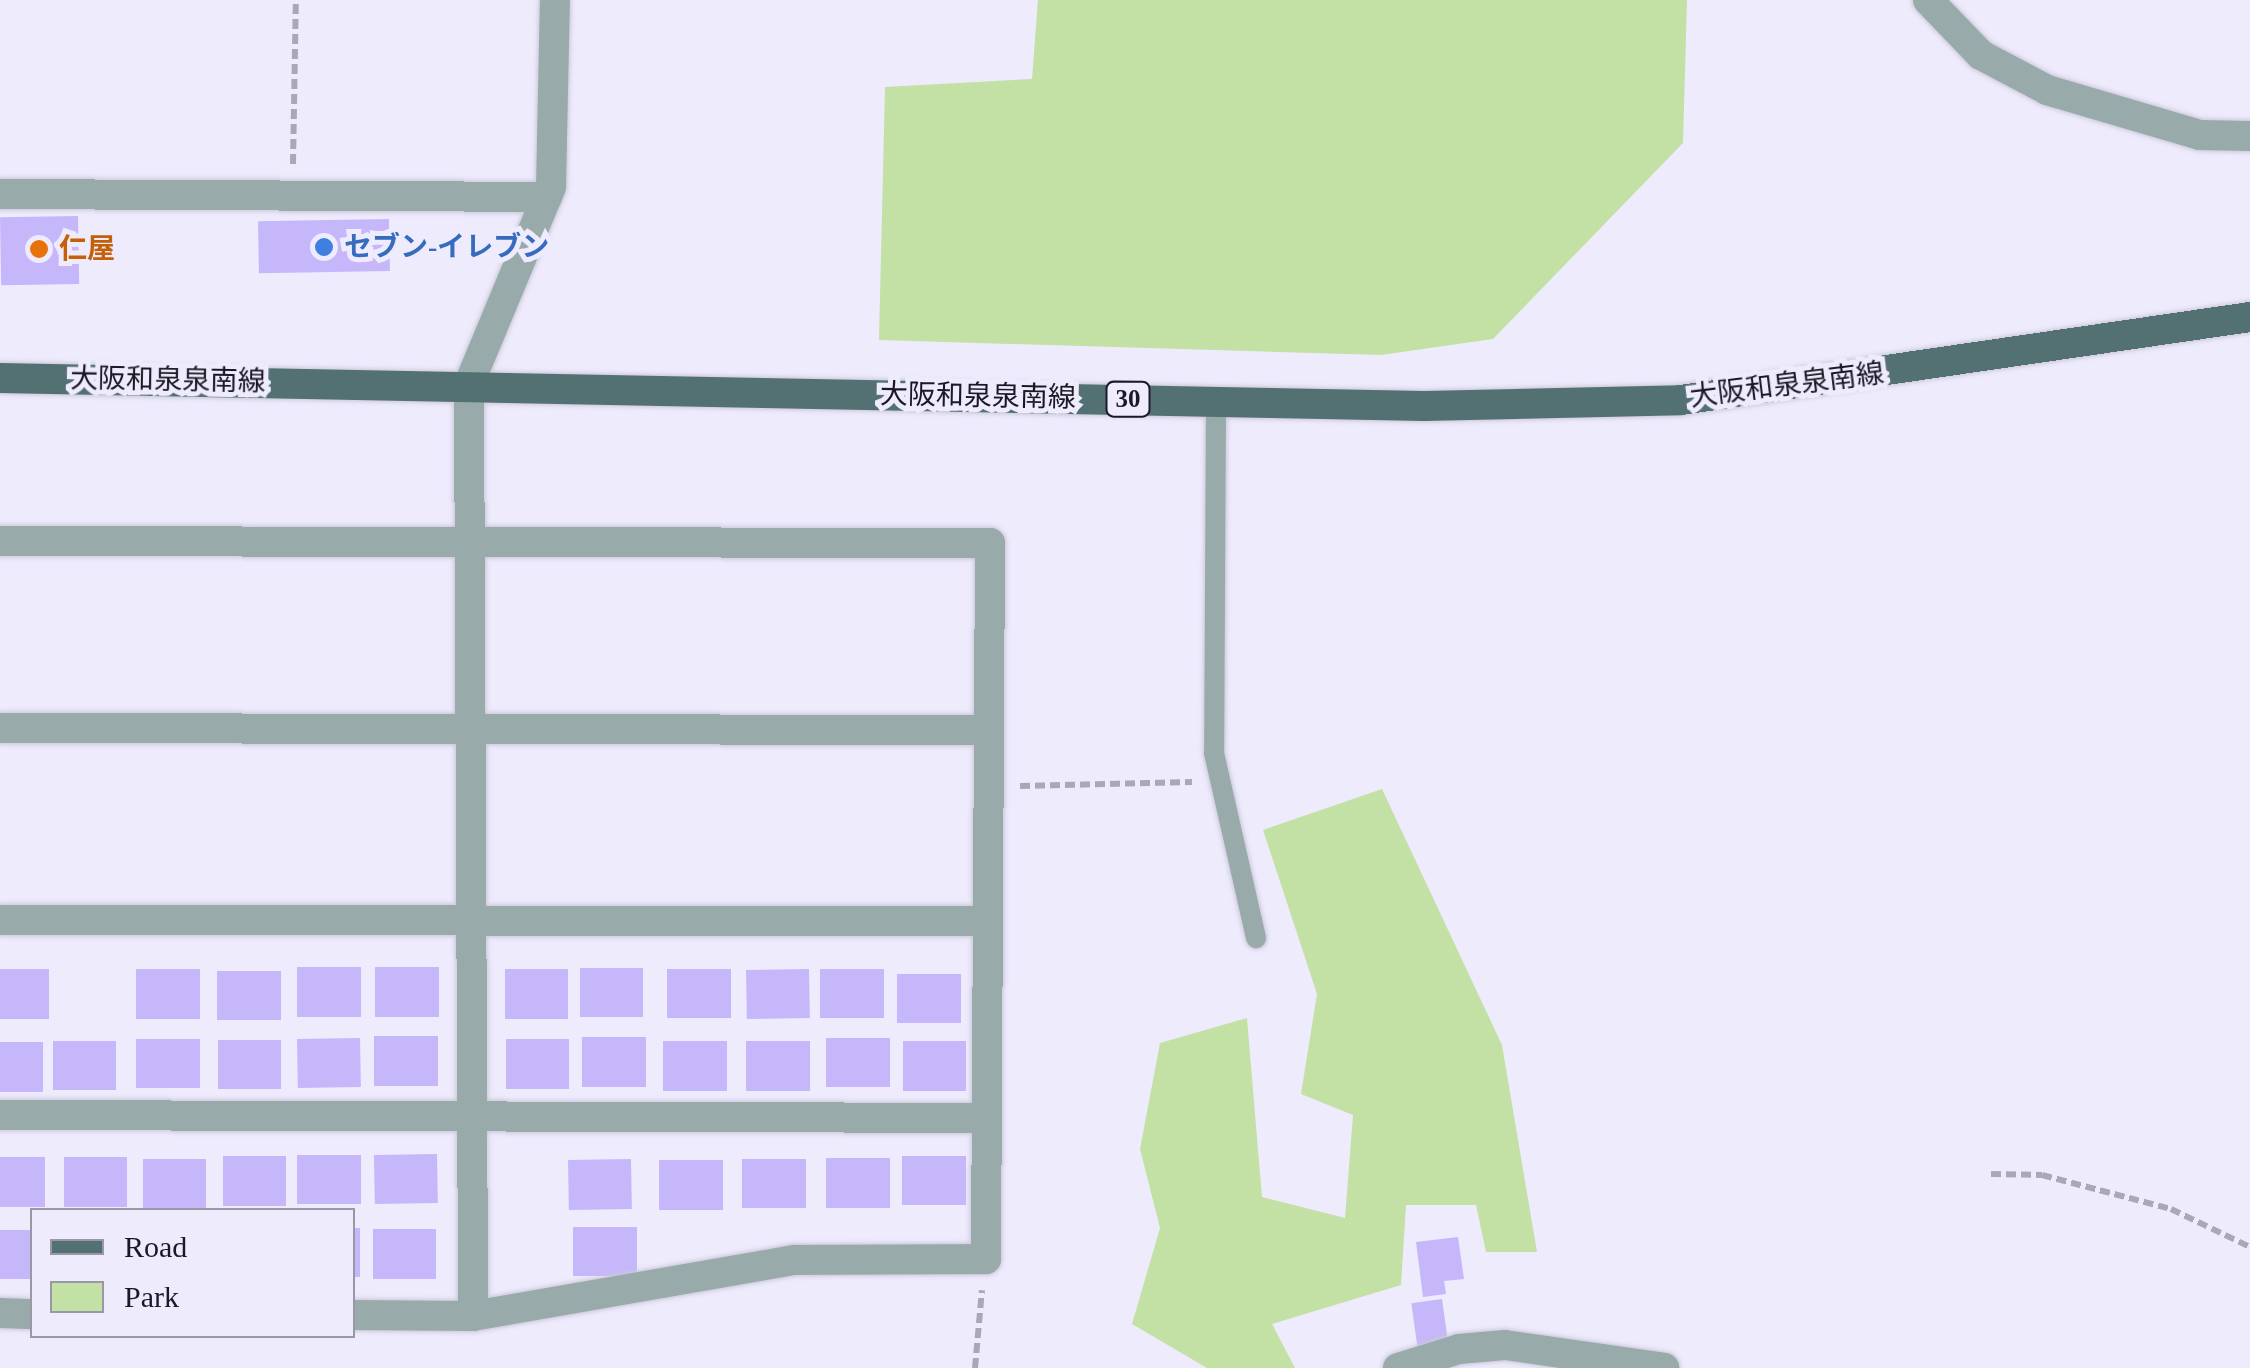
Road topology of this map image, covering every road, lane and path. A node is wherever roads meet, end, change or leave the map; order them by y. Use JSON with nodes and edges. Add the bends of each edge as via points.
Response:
{"nodes":[{"id":1,"x":296,"y":0,"type":"edge"},
{"id":2,"x":555,"y":0,"type":"edge"},
{"id":3,"x":1928,"y":0,"type":"edge"},
{"id":4,"x":2250,"y":136,"type":"edge"},
{"id":5,"x":0,"y":194,"type":"edge"},
{"id":6,"x":292,"y":196,"type":"junction"},
{"id":7,"x":547,"y":197,"type":"junction"},
{"id":8,"x":2250,"y":317,"type":"edge"},
{"id":9,"x":0,"y":378,"type":"edge"},
{"id":10,"x":469,"y":384,"type":"junction"},
{"id":11,"x":1216,"y":402,"type":"junction"},
{"id":12,"x":0,"y":541,"type":"edge"},
{"id":13,"x":469,"y":542,"type":"junction"},
{"id":14,"x":0,"y":728,"type":"edge"},
{"id":15,"x":470,"y":729,"type":"junction"},
{"id":16,"x":989,"y":730,"type":"junction"},
{"id":17,"x":1220,"y":781,"type":"junction"},
{"id":18,"x":989,"y":787,"type":"junction"},
{"id":19,"x":0,"y":920,"type":"edge"},
{"id":20,"x":471,"y":920,"type":"junction"},
{"id":21,"x":988,"y":921,"type":"junction"},
{"id":22,"x":1256,"y":938,"type":"dead end"},
{"id":23,"x":0,"y":1116,"type":"edge"},
{"id":24,"x":472,"y":1117,"type":"junction"},
{"id":25,"x":987,"y":1118,"type":"junction"},
{"id":26,"x":1991,"y":1174,"type":"dead end"},
{"id":27,"x":2250,"y":1247,"type":"edge"},
{"id":28,"x":986,"y":1259,"type":"junction"},
{"id":29,"x":0,"y":1313,"type":"edge"},
{"id":30,"x":30,"y":1314,"type":"edge"},
{"id":31,"x":355,"y":1315,"type":"edge"},
{"id":32,"x":473,"y":1316,"type":"junction"},
{"id":33,"x":975,"y":1368,"type":"edge"},
{"id":34,"x":1398,"y":1368,"type":"edge"},
{"id":35,"x":1664,"y":1368,"type":"edge"}],
"edges":[{"from":1,"to":6,"type":"path"},
{"from":2,"to":7,"type":"street"},
{"from":3,"to":4,"type":"street","via":[[1981,55],[2047,90],[2200,135]]},
{"from":5,"to":6,"type":"street"},
{"from":6,"to":7,"type":"street"},
{"from":7,"to":10,"type":"street"},
{"from":8,"to":11,"type":"main road","name":"大阪和泉泉南線","number":"30","via":[[1681,400]]},
{"from":9,"to":10,"type":"main road","name":"大阪和泉泉南線","number":"30"},
{"from":10,"to":11,"type":"main road","name":"大阪和泉泉南線","number":"30"},
{"from":10,"to":13,"type":"street"},
{"from":11,"to":17,"type":"lane","via":[[1214,753]]},
{"from":12,"to":13,"type":"street"},
{"from":13,"to":15,"type":"street"},
{"from":13,"to":16,"type":"street","via":[[990,542]]},
{"from":14,"to":15,"type":"street"},
{"from":15,"to":16,"type":"street"},
{"from":15,"to":20,"type":"street"},
{"from":16,"to":18,"type":"street"},
{"from":17,"to":18,"type":"path"},
{"from":17,"to":22,"type":"lane"},
{"from":18,"to":21,"type":"street"},
{"from":19,"to":20,"type":"street"},
{"from":20,"to":21,"type":"street"},
{"from":20,"to":24,"type":"street"},
{"from":21,"to":25,"type":"street"},
{"from":23,"to":24,"type":"street"},
{"from":24,"to":25,"type":"street"},
{"from":24,"to":32,"type":"street"},
{"from":25,"to":28,"type":"street"},
{"from":26,"to":27,"type":"path","via":[[2042,1175],[2172,1210]]},
{"from":28,"to":32,"type":"street","via":[[794,1260]]},
{"from":28,"to":33,"type":"path"},
{"from":29,"to":30,"type":"street"},
{"from":31,"to":32,"type":"street"},
{"from":34,"to":35,"type":"street","via":[[1459,1349],[1505,1345]]}]}
